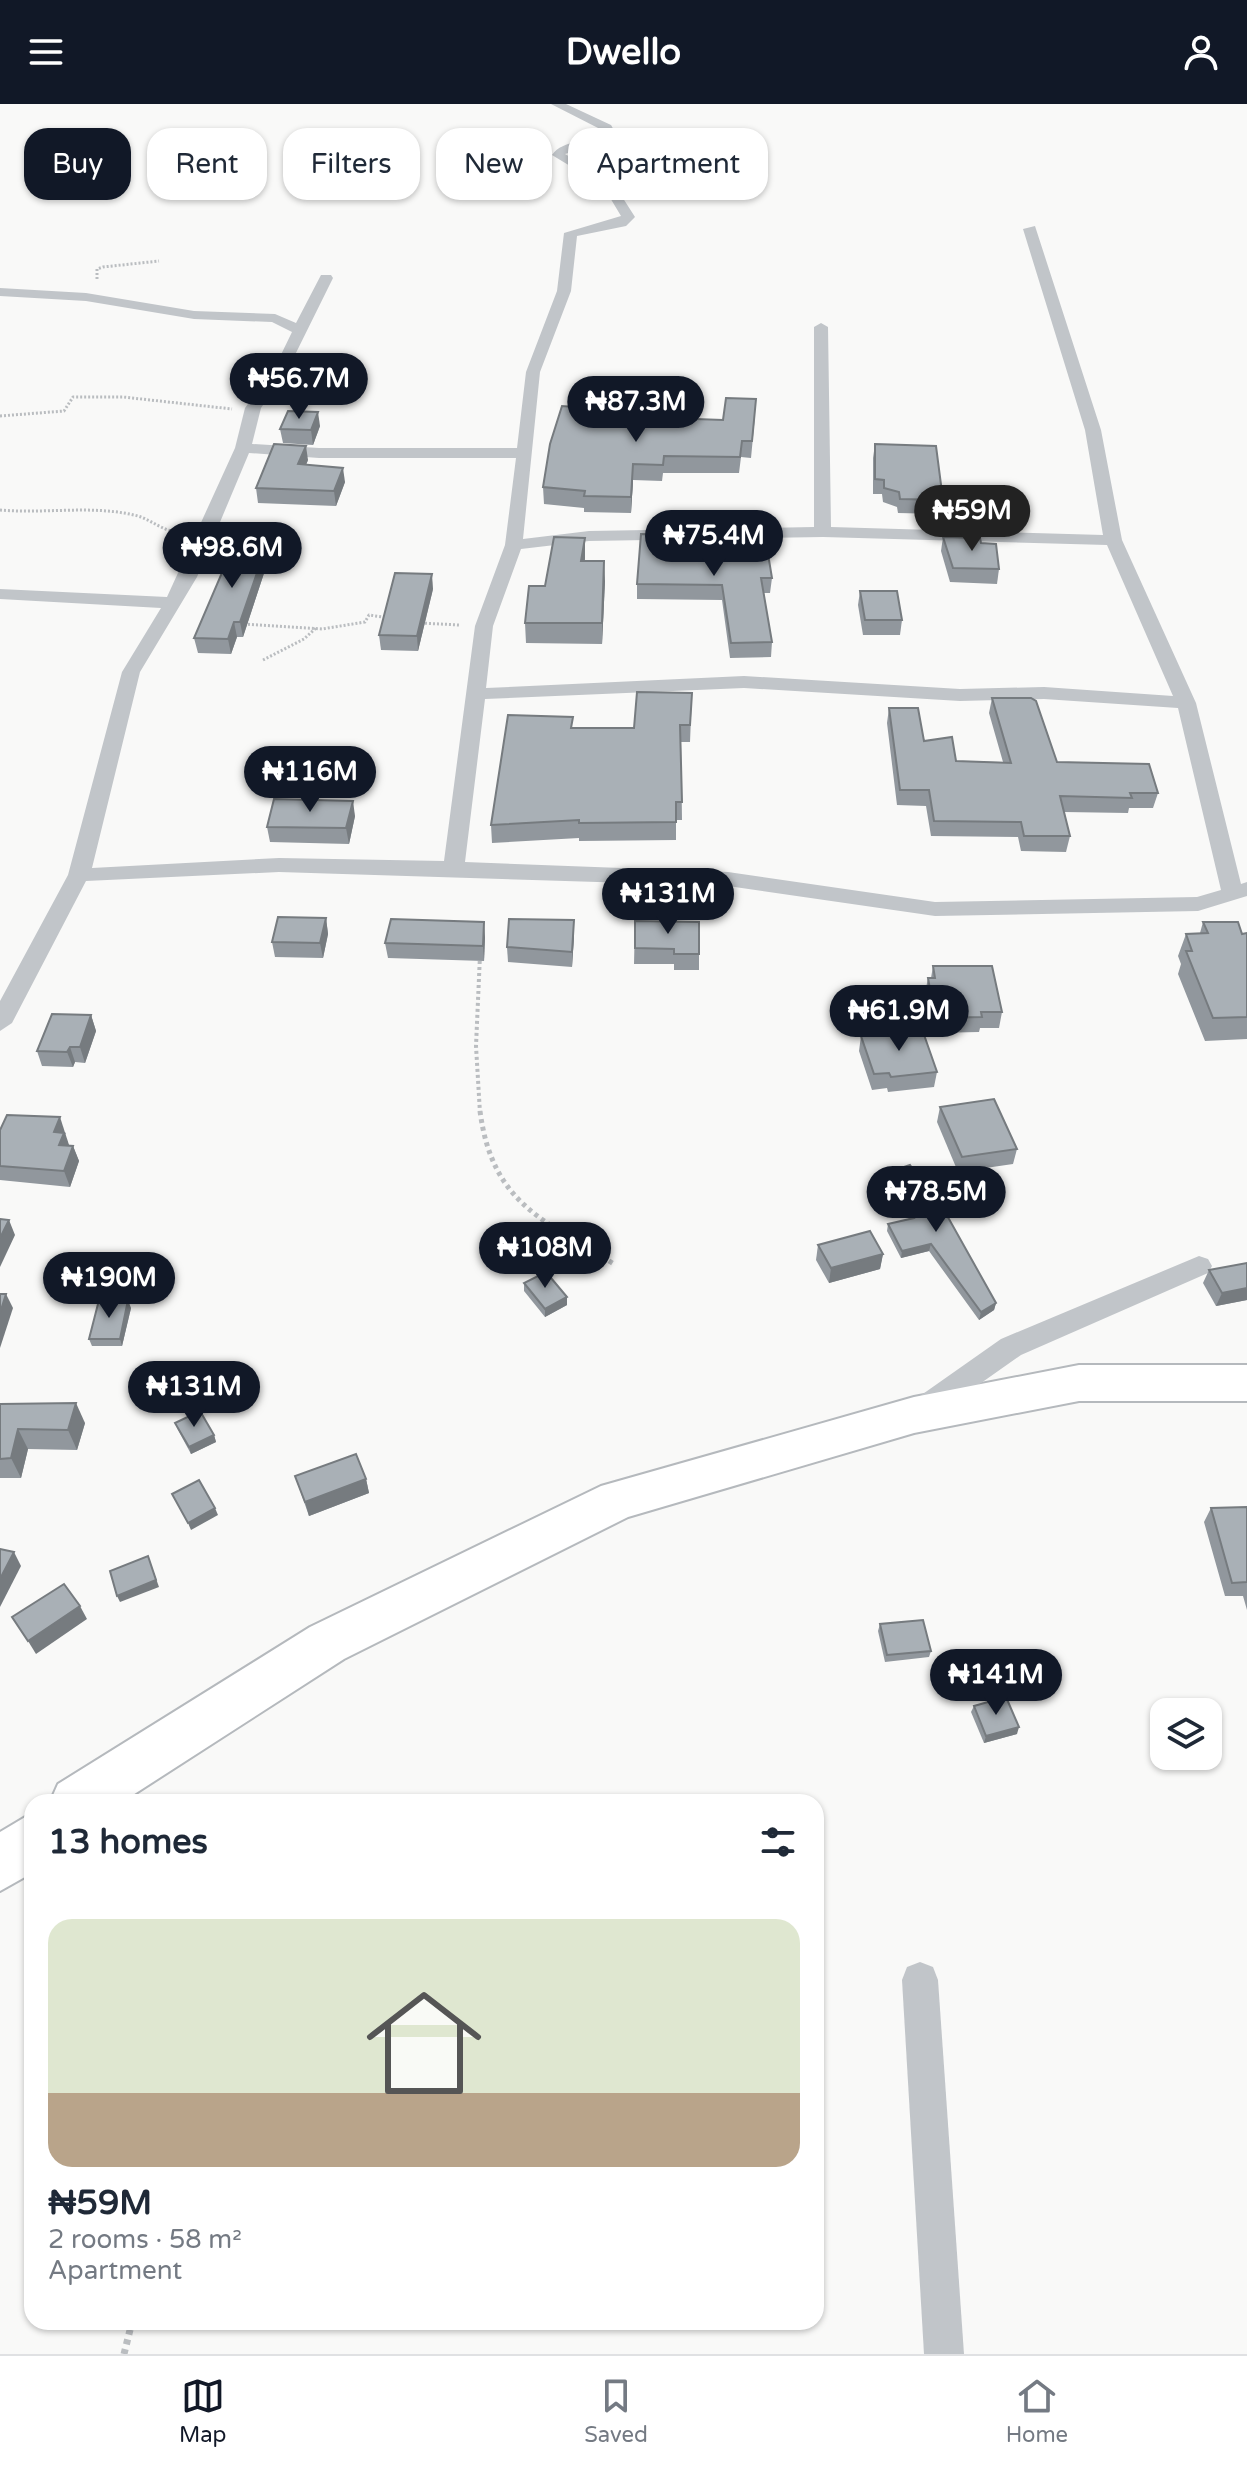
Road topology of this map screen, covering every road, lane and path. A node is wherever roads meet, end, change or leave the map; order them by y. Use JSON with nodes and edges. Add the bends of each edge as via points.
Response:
{"nodes":[{"id":1,"x":557,"y":104,"type":"edge"},
{"id":2,"x":1030,"y":229,"type":"dead end"},
{"id":3,"x":159,"y":261,"type":"dead end"},
{"id":4,"x":326,"y":278,"type":"dead end"},
{"id":5,"x":0,"y":292,"type":"edge"},
{"id":6,"x":86,"y":297,"type":"junction"},
{"id":7,"x":821,"y":327,"type":"dead end"},
{"id":8,"x":299,"y":330,"type":"junction"},
{"id":9,"x":253,"y":408,"type":"junction"},
{"id":10,"x":0,"y":416,"type":"edge"},
{"id":11,"x":243,"y":448,"type":"junction"},
{"id":12,"x":526,"y":453,"type":"junction"},
{"id":13,"x":0,"y":510,"type":"edge"},
{"id":14,"x":210,"y":527,"type":"junction"},
{"id":15,"x":823,"y":532,"type":"junction"},
{"id":16,"x":1113,"y":540,"type":"junction"},
{"id":17,"x":514,"y":545,"type":"junction"},
{"id":18,"x":0,"y":594,"type":"edge"},
{"id":19,"x":173,"y":603,"type":"junction"},
{"id":20,"x":394,"y":623,"type":"edge"},
{"id":21,"x":409,"y":623,"type":"edge"},
{"id":22,"x":232,"y":624,"type":"edge"},
{"id":23,"x":484,"y":626,"type":"junction"},
{"id":24,"x":317,"y":627,"type":"junction"},
{"id":25,"x":263,"y":660,"type":"dead end"},
{"id":26,"x":474,"y":694,"type":"junction"},
{"id":27,"x":1186,"y":703,"type":"junction"},
{"id":28,"x":454,"y":868,"type":"junction"},
{"id":29,"x":79,"y":875,"type":"junction"},
{"id":30,"x":1240,"y":891,"type":"edge"},
{"id":31,"x":480,"y":952,"type":"edge"},
{"id":32,"x":0,"y":1023,"type":"edge"},
{"id":33,"x":614,"y":1264,"type":"dead end"},
{"id":34,"x":1199,"y":1266,"type":"dead end"},
{"id":35,"x":1247,"y":1383,"type":"edge"},
{"id":36,"x":914,"y":1415,"type":"junction"},
{"id":37,"x":89,"y":1794,"type":"edge"},
{"id":38,"x":24,"y":1846,"type":"edge"},
{"id":39,"x":0,"y":1865,"type":"edge"},
{"id":40,"x":920,"y":1980,"type":"dead end"},
{"id":41,"x":130,"y":2330,"type":"edge"},
{"id":42,"x":124,"y":2354,"type":"edge"},
{"id":43,"x":944,"y":2354,"type":"edge"}],
"edges":[{"from":1,"to":12,"type":"street","via":[[607,128],[600,139],[558,155],[608,184],[628,217],[571,233],[564,291],[533,372]]},
{"from":2,"to":16,"type":"street","via":[[1093,430]]},
{"from":3,"to":6,"type":"path","via":[[97,269],[100,286]]},
{"from":4,"to":8,"type":"street"},
{"from":5,"to":6,"type":"street"},
{"from":6,"to":8,"type":"street","via":[[194,315],[275,318]]},
{"from":7,"to":15,"type":"street"},
{"from":8,"to":9,"type":"street","via":[[282,367]]},
{"from":9,"to":10,"type":"path","via":[[97,395],[73,397],[64,411],[52,414]]},
{"from":9,"to":11,"type":"street"},
{"from":11,"to":12,"type":"street"},
{"from":11,"to":14,"type":"street"},
{"from":12,"to":17,"type":"street"},
{"from":13,"to":14,"type":"path","via":[[106,511],[165,525],[173,533]]},
{"from":14,"to":19,"type":"street"},
{"from":15,"to":16,"type":"street"},
{"from":15,"to":17,"type":"street","via":[[589,536]]},
{"from":16,"to":27,"type":"street"},
{"from":17,"to":23,"type":"street"},
{"from":18,"to":19,"type":"street"},
{"from":19,"to":29,"type":"street","via":[[131,672]]},
{"from":20,"to":24,"type":"path","via":[[369,615],[353,627]]},
{"from":21,"to":23,"type":"path"},
{"from":22,"to":24,"type":"path"},
{"from":23,"to":26,"type":"street"},
{"from":24,"to":25,"type":"path"},
{"from":26,"to":27,"type":"street","via":[[744,682]]},
{"from":26,"to":28,"type":"street"},
{"from":27,"to":30,"type":"street"},
{"from":28,"to":29,"type":"street","via":[[279,865]]},
{"from":28,"to":30,"type":"street","via":[[728,879],[935,909],[1198,904]]},
{"from":29,"to":32,"type":"street"},
{"from":31,"to":33,"type":"path","via":[[474,1037],[485,1145],[510,1194]]},
{"from":34,"to":36,"type":"street","via":[[1011,1347]]},
{"from":35,"to":36,"type":"main road","via":[[1079,1383]]},
{"from":36,"to":37,"type":"main road","via":[[617,1500],[327,1643]]},
{"from":38,"to":39,"type":"main road"},
{"from":40,"to":43,"type":"street"},
{"from":41,"to":42,"type":"path"}]}
